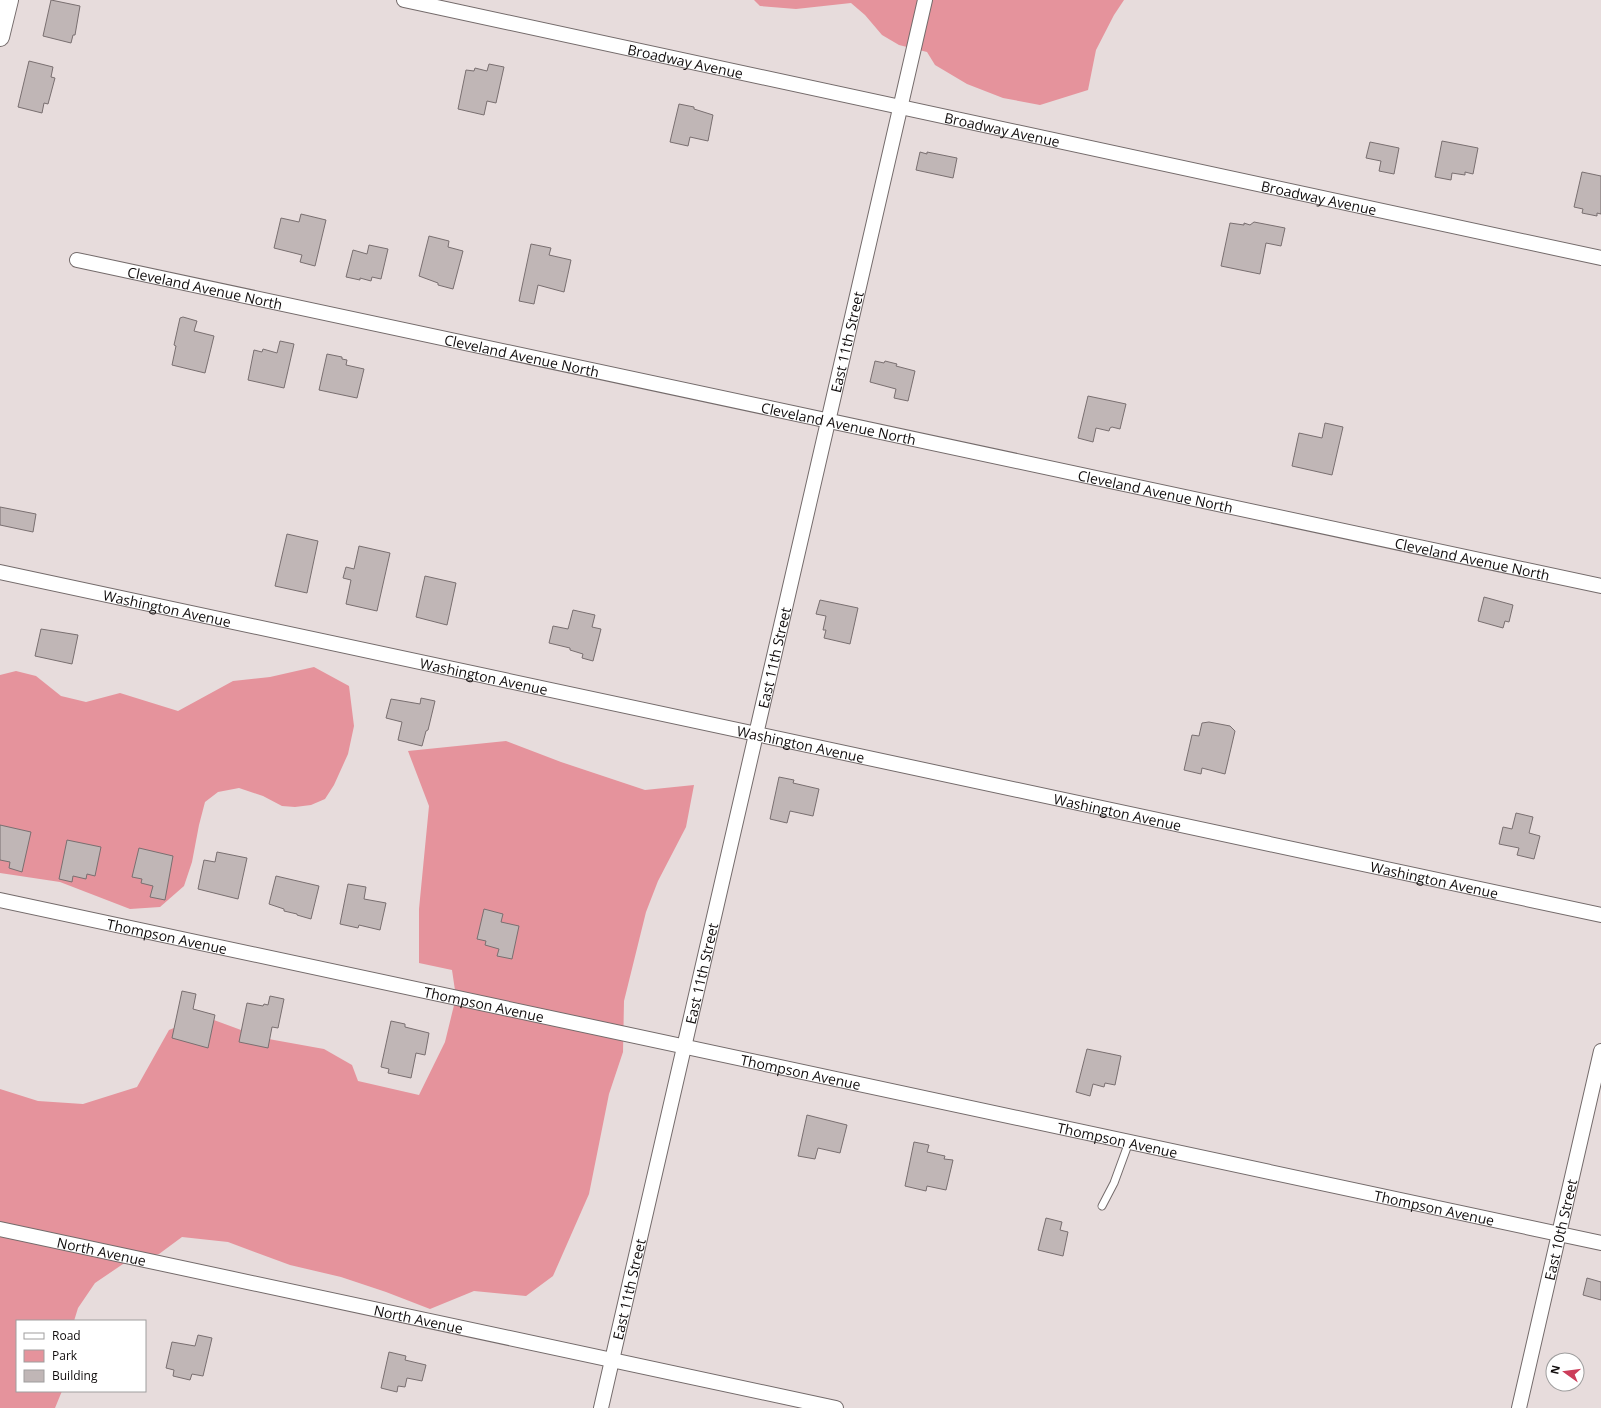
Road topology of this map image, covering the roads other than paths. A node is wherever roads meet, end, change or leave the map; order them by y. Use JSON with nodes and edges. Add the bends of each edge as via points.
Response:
{"nodes":[{"id":1,"x":8,"y":0,"type":"edge"},
{"id":2,"x":404,"y":0,"type":"edge"},
{"id":3,"x":925,"y":0,"type":"edge"},
{"id":4,"x":0,"y":37,"type":"edge"},
{"id":5,"x":900,"y":107,"type":"junction"},
{"id":6,"x":1601,"y":258,"type":"edge"},
{"id":7,"x":77,"y":260,"type":"dead end"},
{"id":8,"x":828,"y":421,"type":"junction"},
{"id":9,"x":0,"y":572,"type":"edge"},
{"id":10,"x":1601,"y":586,"type":"edge"},
{"id":11,"x":756,"y":734,"type":"junction"},
{"id":12,"x":0,"y":900,"type":"edge"},
{"id":13,"x":1601,"y":915,"type":"edge"},
{"id":14,"x":684,"y":1046,"type":"junction"},
{"id":15,"x":1601,"y":1051,"type":"edge"},
{"id":16,"x":1129,"y":1142,"type":"junction"},
{"id":17,"x":1102,"y":1206,"type":"dead end"},
{"id":18,"x":0,"y":1229,"type":"edge"},
{"id":19,"x":1559,"y":1234,"type":"junction"},
{"id":20,"x":1601,"y":1243,"type":"edge"},
{"id":21,"x":611,"y":1361,"type":"junction"},
{"id":22,"x":813,"y":1405,"type":"edge"},
{"id":23,"x":600,"y":1408,"type":"edge"},
{"id":24,"x":836,"y":1408,"type":"edge"},
{"id":25,"x":1518,"y":1408,"type":"edge"}],
"edges":[{"from":1,"to":4,"type":"street"},
{"from":2,"to":5,"type":"street","name":"Broadway Avenue"},
{"from":3,"to":5,"type":"street","name":"East 11th Street"},
{"from":5,"to":6,"type":"street","name":"Broadway Avenue"},
{"from":5,"to":8,"type":"street","name":"East 11th Street"},
{"from":7,"to":8,"type":"street","name":"Cleveland Avenue North"},
{"from":8,"to":10,"type":"street","name":"Cleveland Avenue North"},
{"from":8,"to":11,"type":"street","name":"East 11th Street"},
{"from":9,"to":11,"type":"street","name":"Washington Avenue"},
{"from":11,"to":13,"type":"street","name":"Washington Avenue"},
{"from":11,"to":14,"type":"street","name":"East 11th Street"},
{"from":12,"to":14,"type":"street","name":"Thompson Avenue"},
{"from":14,"to":16,"type":"street","name":"Thompson Avenue"},
{"from":14,"to":21,"type":"street","name":"East 11th Street"},
{"from":15,"to":19,"type":"street","name":"East 10th Street"},
{"from":16,"to":17,"type":"lane","via":[[1114,1184]]},
{"from":16,"to":19,"type":"street","name":"Thompson Avenue"},
{"from":18,"to":21,"type":"street","name":"North Avenue"},
{"from":19,"to":20,"type":"street","name":"Thompson Avenue"},
{"from":19,"to":25,"type":"street","name":"East 10th Street"},
{"from":21,"to":22,"type":"street","name":"North Avenue"},
{"from":21,"to":23,"type":"street","name":"East 11th Street"},
{"from":22,"to":24,"type":"street","name":"North Avenue"}]}
